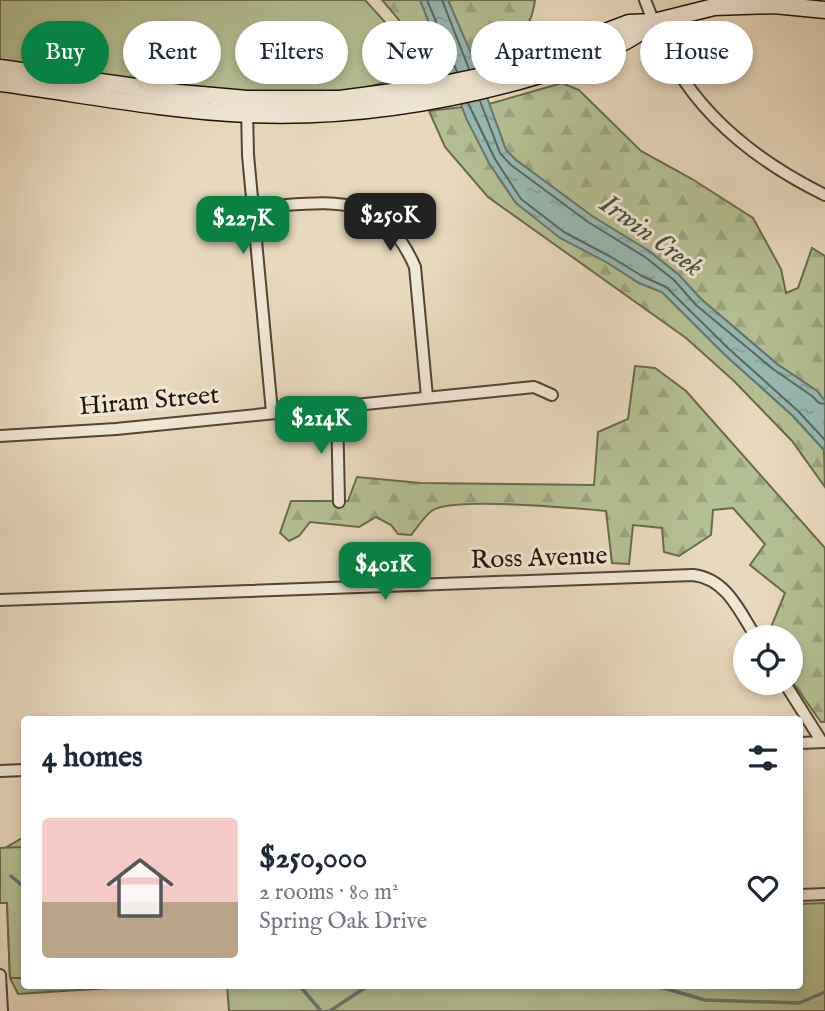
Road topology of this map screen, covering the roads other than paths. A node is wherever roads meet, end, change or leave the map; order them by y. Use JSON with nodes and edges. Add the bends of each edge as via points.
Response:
{"nodes":[{"id":1,"x":645,"y":0,"type":"edge"},
{"id":2,"x":825,"y":10,"type":"edge"},
{"id":3,"x":654,"y":21,"type":"edge"},
{"id":4,"x":658,"y":21,"type":"edge"},
{"id":5,"x":640,"y":23,"type":"edge"},
{"id":6,"x":0,"y":68,"type":"edge"},
{"id":7,"x":0,"y":83,"type":"edge"},
{"id":8,"x":688,"y":84,"type":"edge"},
{"id":9,"x":247,"y":106,"type":"junction"},
{"id":10,"x":825,"y":195,"type":"edge"},
{"id":11,"x":254,"y":207,"type":"junction"},
{"id":12,"x":552,"y":395,"type":"dead end"},
{"id":13,"x":427,"y":397,"type":"junction"},
{"id":14,"x":337,"y":408,"type":"junction"},
{"id":15,"x":272,"y":412,"type":"junction"},
{"id":16,"x":0,"y":436,"type":"edge"},
{"id":17,"x":339,"y":502,"type":"dead end"},
{"id":18,"x":0,"y":600,"type":"edge"},
{"id":19,"x":748,"y":625,"type":"edge"},
{"id":20,"x":793,"y":695,"type":"edge"},
{"id":21,"x":823,"y":742,"type":"edge"},
{"id":22,"x":803,"y":743,"type":"edge"},
{"id":23,"x":21,"y":770,"type":"edge"},
{"id":24,"x":0,"y":771,"type":"edge"},
{"id":25,"x":825,"y":894,"type":"edge"},
{"id":26,"x":803,"y":895,"type":"edge"},
{"id":27,"x":0,"y":975,"type":"edge"},
{"id":28,"x":2,"y":1011,"type":"edge"}],
"edges":[{"from":1,"to":3,"type":"street"},
{"from":2,"to":4,"type":"main road","via":[[774,5],[715,7]]},
{"from":5,"to":9,"type":"main road","via":[[629,23],[500,79],[357,111]]},
{"from":6,"to":9,"type":"main road"},
{"from":7,"to":9,"type":"main road","via":[[187,109]]},
{"from":8,"to":10,"type":"street","via":[[709,112],[767,163]]},
{"from":9,"to":11,"type":"street"},
{"from":11,"to":13,"type":"street","via":[[332,202],[373,214],[393,230],[415,267]]},
{"from":11,"to":15,"type":"street"},
{"from":12,"to":13,"type":"street","name":"Hiram Street","via":[[534,387]]},
{"from":13,"to":14,"type":"street","name":"Hiram Street"},
{"from":14,"to":15,"type":"street","name":"Hiram Street"},
{"from":14,"to":17,"type":"street"},
{"from":15,"to":16,"type":"street","name":"Hiram Street"},
{"from":18,"to":19,"type":"street","name":"Ross Avenue","via":[[693,575],[723,586]]},
{"from":20,"to":21,"type":"street"},
{"from":21,"to":22,"type":"street"},
{"from":23,"to":24,"type":"street"},
{"from":25,"to":26,"type":"street"},
{"from":27,"to":28,"type":"street"}]}
